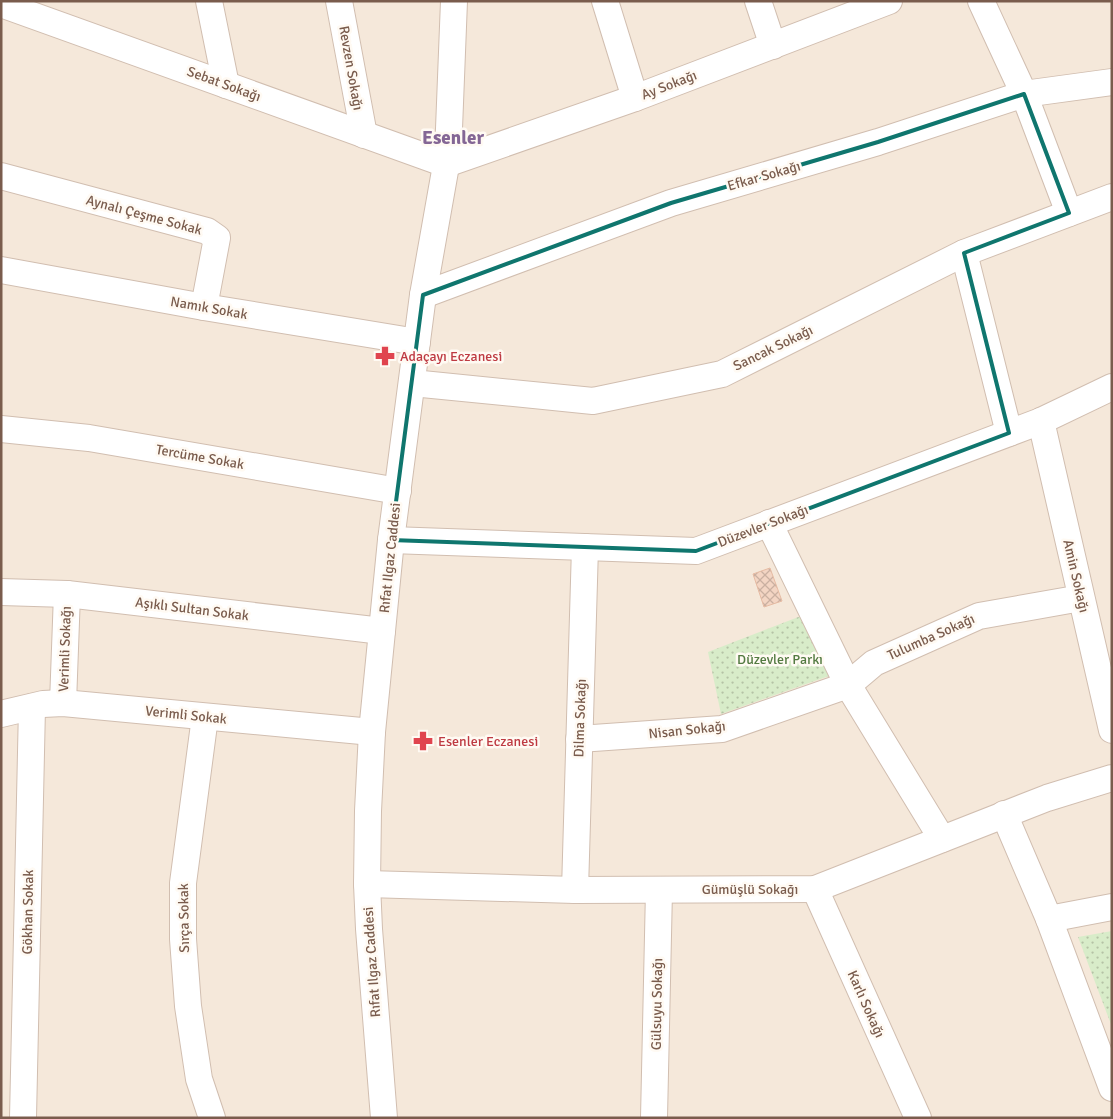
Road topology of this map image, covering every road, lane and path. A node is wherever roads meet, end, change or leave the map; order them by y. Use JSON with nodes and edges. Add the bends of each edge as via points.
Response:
{"nodes":[{"id":1,"x":209,"y":1,"type":"edge"},
{"id":2,"x":339,"y":1,"type":"edge"},
{"id":3,"x":454,"y":1,"type":"edge"},
{"id":4,"x":605,"y":1,"type":"edge"},
{"id":5,"x":758,"y":1,"type":"edge"},
{"id":6,"x":889,"y":1,"type":"edge"},
{"id":7,"x":981,"y":1,"type":"edge"},
{"id":8,"x":10,"y":5,"type":"edge"},
{"id":9,"x":772,"y":46,"type":"junction"},
{"id":10,"x":1112,"y":82,"type":"edge"},
{"id":11,"x":226,"y":85,"type":"junction"},
{"id":12,"x":1024,"y":94,"type":"junction"},
{"id":13,"x":635,"y":98,"type":"junction"},
{"id":14,"x":364,"y":135,"type":"junction"},
{"id":15,"x":446,"y":164,"type":"junction"},
{"id":16,"x":1,"y":176,"type":"edge"},
{"id":17,"x":1112,"y":197,"type":"edge"},
{"id":18,"x":1069,"y":213,"type":"junction"},
{"id":19,"x":964,"y":253,"type":"junction"},
{"id":20,"x":1,"y":270,"type":"edge"},
{"id":21,"x":423,"y":295,"type":"junction"},
{"id":22,"x":204,"y":307,"type":"junction"},
{"id":23,"x":417,"y":342,"type":"junction"},
{"id":24,"x":412,"y":383,"type":"junction"},
{"id":25,"x":1112,"y":387,"type":"edge"},
{"id":26,"x":1041,"y":422,"type":"junction"},
{"id":27,"x":1,"y":429,"type":"edge"},
{"id":28,"x":1009,"y":433,"type":"junction"},
{"id":29,"x":398,"y":491,"type":"junction"},
{"id":30,"x":769,"y":523,"type":"junction"},
{"id":31,"x":391,"y":540,"type":"junction"},
{"id":32,"x":585,"y":547,"type":"junction"},
{"id":33,"x":1,"y":592,"type":"edge"},
{"id":34,"x":67,"y":594,"type":"junction"},
{"id":35,"x":1081,"y":598,"type":"junction"},
{"id":36,"x":382,"y":631,"type":"junction"},
{"id":37,"x":848,"y":685,"type":"junction"},
{"id":38,"x":63,"y":703,"type":"junction"},
{"id":39,"x":32,"y":707,"type":"junction"},
{"id":40,"x":1,"y":714,"type":"edge"},
{"id":41,"x":205,"y":717,"type":"junction"},
{"id":42,"x":1112,"y":730,"type":"edge"},
{"id":43,"x":372,"y":732,"type":"junction"},
{"id":44,"x":579,"y":739,"type":"junction"},
{"id":45,"x":1112,"y":778,"type":"edge"},
{"id":46,"x":1004,"y":814,"type":"junction"},
{"id":47,"x":942,"y":839,"type":"junction"},
{"id":48,"x":367,"y":884,"type":"junction"},
{"id":49,"x":815,"y":889,"type":"junction"},
{"id":50,"x":575,"y":890,"type":"junction"},
{"id":51,"x":659,"y":890,"type":"junction"},
{"id":52,"x":1112,"y":907,"type":"edge"},
{"id":53,"x":1049,"y":919,"type":"junction"},
{"id":54,"x":1112,"y":1088,"type":"edge"},
{"id":55,"x":23,"y":1118,"type":"edge"},
{"id":56,"x":212,"y":1118,"type":"edge"},
{"id":57,"x":384,"y":1118,"type":"edge"},
{"id":58,"x":654,"y":1118,"type":"edge"},
{"id":59,"x":918,"y":1118,"type":"edge"}],
"edges":[{"from":1,"to":11,"type":"street"},
{"from":2,"to":14,"type":"street","name":"Revzen Sokağı"},
{"from":3,"to":15,"type":"street","name":"Rıfat Ilgaz Caddesi"},
{"from":4,"to":13,"type":"street"},
{"from":5,"to":9,"type":"street"},
{"from":6,"to":9,"type":"street","name":"Ay Sokağı"},
{"from":7,"to":12,"type":"street"},
{"from":8,"to":11,"type":"street","name":"Sebat Sokağı"},
{"from":9,"to":13,"type":"street","name":"Ay Sokağı"},
{"from":10,"to":12,"type":"street","name":"Efkar Sokağı"},
{"from":11,"to":14,"type":"street","name":"Sebat Sokağı"},
{"from":12,"to":18,"type":"street"},
{"from":12,"to":21,"type":"street","name":"Efkar Sokağı","via":[[878,142],[671,203]]},
{"from":13,"to":15,"type":"street","name":"Ay Sokağı"},
{"from":14,"to":15,"type":"street","name":"Sebat Sokağı"},
{"from":15,"to":21,"type":"street","name":"Rıfat Ilgaz Caddesi"},
{"from":16,"to":22,"type":"street","name":"Aynalı Çeşme Sokak","via":[[207,232],[218,238]]},
{"from":17,"to":18,"type":"street","name":"Sancak Sokağı"},
{"from":18,"to":19,"type":"street","name":"Sancak Sokağı"},
{"from":19,"to":24,"type":"street","name":"Sancak Sokağı","via":[[722,374],[593,401]]},
{"from":19,"to":28,"type":"street"},
{"from":20,"to":22,"type":"street","name":"Namık Sokak"},
{"from":21,"to":23,"type":"street","name":"Rıfat Ilgaz Caddesi"},
{"from":22,"to":23,"type":"street","name":"Namık Sokak"},
{"from":23,"to":24,"type":"street","name":"Rıfat Ilgaz Caddesi"},
{"from":24,"to":29,"type":"street","name":"Rıfat Ilgaz Caddesi"},
{"from":25,"to":26,"type":"street","name":"Düzevler Sokağı"},
{"from":26,"to":28,"type":"street","name":"Düzevler Sokağı"},
{"from":26,"to":35,"type":"street","name":"Amin Sokağı"},
{"from":27,"to":29,"type":"street","name":"Tercüme Sokak","via":[[89,438]]},
{"from":28,"to":30,"type":"street","name":"Düzevler Sokağı"},
{"from":29,"to":31,"type":"street","name":"Rıfat Ilgaz Caddesi"},
{"from":30,"to":32,"type":"street","name":"Düzevler Sokağı","via":[[696,550]]},
{"from":30,"to":37,"type":"street"},
{"from":31,"to":32,"type":"street","name":"Düzevler Sokağı"},
{"from":31,"to":36,"type":"street","name":"Rıfat Ilgaz Caddesi"},
{"from":32,"to":44,"type":"street","name":"Dilma Sokağı"},
{"from":33,"to":34,"type":"street","name":"Aşıklı Sultan Sokak"},
{"from":34,"to":36,"type":"street","name":"Aşıklı Sultan Sokak"},
{"from":34,"to":38,"type":"street","name":"Verimli Sokağı"},
{"from":35,"to":37,"type":"street","name":"Tulumba Sokağı","via":[[979,616],[874,663]]},
{"from":35,"to":42,"type":"street","name":"Amin Sokağı"},
{"from":36,"to":43,"type":"street","name":"Rıfat Ilgaz Caddesi"},
{"from":37,"to":44,"type":"street","name":"Nisan Sokağı","via":[[722,729]]},
{"from":37,"to":47,"type":"street"},
{"from":38,"to":39,"type":"street","name":"Verimli Sokak"},
{"from":38,"to":41,"type":"street","name":"Verimli Sokak"},
{"from":39,"to":40,"type":"street","name":"Verimli Sokak"},
{"from":39,"to":55,"type":"street","name":"Gökhan Sokak"},
{"from":41,"to":43,"type":"street","name":"Verimli Sokak"},
{"from":41,"to":56,"type":"street","name":"Sırça Sokak","via":[[183,883],[183,939],[188,1006],[199,1079]]},
{"from":43,"to":48,"type":"street","name":"Rıfat Ilgaz Caddesi"},
{"from":44,"to":50,"type":"street","name":"Dilma Sokağı"},
{"from":45,"to":46,"type":"street","name":"Gümüşlü Sokağı"},
{"from":46,"to":47,"type":"street","name":"Gümüşlü Sokağı"},
{"from":46,"to":53,"type":"street"},
{"from":47,"to":49,"type":"street","name":"Gümüşlü Sokağı"},
{"from":48,"to":50,"type":"street","name":"Gümüşlü Sokağı"},
{"from":48,"to":57,"type":"street","name":"Rıfat Ilgaz Caddesi"},
{"from":49,"to":51,"type":"street","name":"Gümüşlü Sokağı"},
{"from":49,"to":59,"type":"street","name":"Karlı Sokağı"},
{"from":50,"to":51,"type":"street","name":"Gümüşlü Sokağı"},
{"from":51,"to":58,"type":"street","name":"Gülsuyu Sokağı"},
{"from":52,"to":53,"type":"street"},
{"from":53,"to":54,"type":"street"}]}
